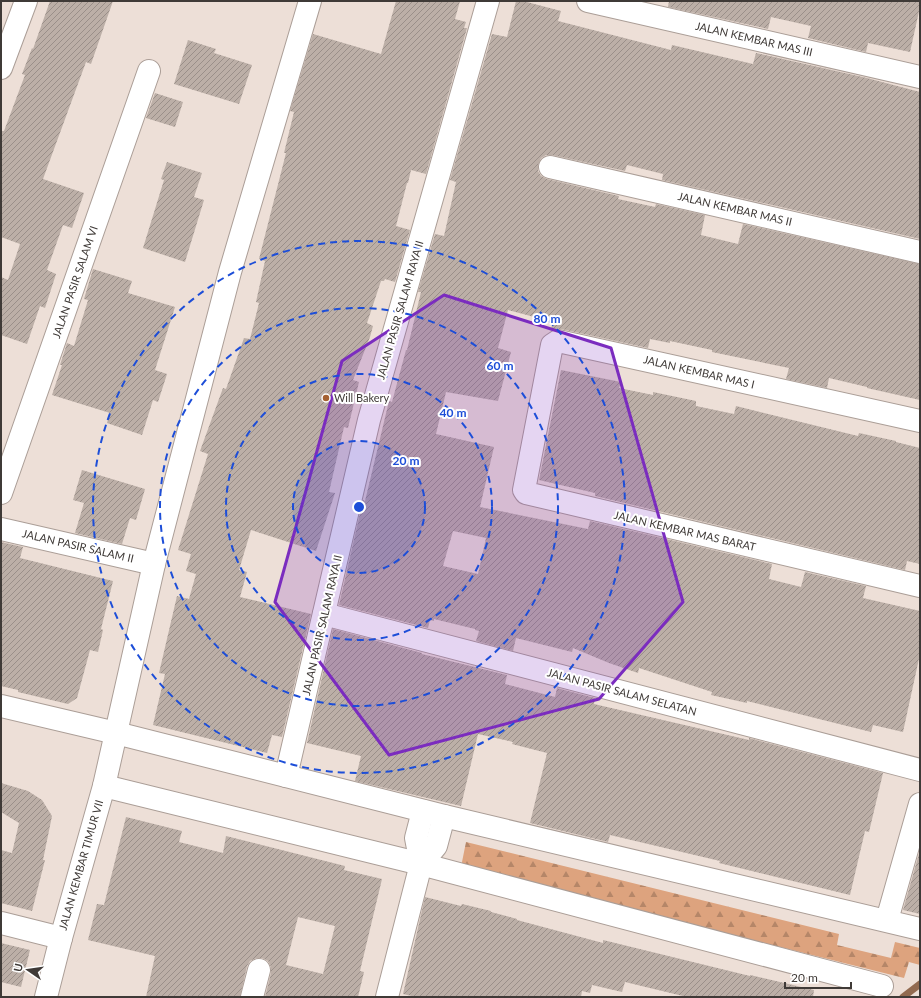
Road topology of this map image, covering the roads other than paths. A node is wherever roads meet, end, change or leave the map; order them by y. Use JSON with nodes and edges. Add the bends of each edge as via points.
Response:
{"nodes":[{"id":1,"x":26,"y":1,"type":"edge"},
{"id":2,"x":310,"y":1,"type":"edge"},
{"id":3,"x":488,"y":1,"type":"edge"},
{"id":4,"x":588,"y":1,"type":"edge"},
{"id":5,"x":1,"y":68,"type":"edge"},
{"id":6,"x":150,"y":72,"type":"dead end"},
{"id":7,"x":920,"y":76,"type":"edge"},
{"id":8,"x":550,"y":167,"type":"dead end"},
{"id":9,"x":920,"y":252,"type":"edge"},
{"id":10,"x":537,"y":418,"type":"joint"},
{"id":11,"x":920,"y":421,"type":"edge"},
{"id":12,"x":1,"y":493,"type":"edge"},
{"id":13,"x":1,"y":529,"type":"edge"},
{"id":14,"x":154,"y":564,"type":"junction"},
{"id":15,"x":920,"y":586,"type":"edge"},
{"id":16,"x":324,"y":614,"type":"junction"},
{"id":17,"x":1,"y":706,"type":"edge"},
{"id":18,"x":116,"y":733,"type":"junction"},
{"id":19,"x":107,"y":770,"type":"junction"},
{"id":20,"x":920,"y":770,"type":"edge"},
{"id":21,"x":286,"y":776,"type":"junction"},
{"id":22,"x":920,"y":804,"type":"edge"},
{"id":23,"x":422,"y":811,"type":"junction"},
{"id":24,"x":444,"y":816,"type":"junction"},
{"id":25,"x":421,"y":864,"type":"junction"},
{"id":26,"x":887,"y":920,"type":"junction"},
{"id":27,"x":1,"y":923,"type":"edge"},
{"id":28,"x":920,"y":929,"type":"edge"},
{"id":29,"x":60,"y":938,"type":"junction"},
{"id":30,"x":259,"y":970,"type":"dead end"},
{"id":31,"x":882,"y":986,"type":"dead end"},
{"id":32,"x":46,"y":997,"type":"edge"},
{"id":33,"x":252,"y":997,"type":"edge"},
{"id":34,"x":387,"y":997,"type":"edge"}],
"edges":[{"from":1,"to":5,"type":"street"},
{"from":2,"to":14,"type":"street","name":"JALAN KEMBAR TIMUR VII","via":[[230,272]]},
{"from":3,"to":16,"type":"street","name":"JALAN PASIR SALAM RAYA II","via":[[369,420]]},
{"from":4,"to":7,"type":"street","name":"JALAN KEMBAR MAS III"},
{"from":6,"to":12,"type":"street","name":"JALAN PASIR SALAM VI"},
{"from":8,"to":9,"type":"street","name":"JALAN KEMBAR MAS II"},
{"from":10,"to":11,"type":"street","name":"JALAN KEMBAR MAS I","via":[[552,345],[560,341]]},
{"from":10,"to":15,"type":"street","name":"JALAN KEMBAR MAS BARAT","via":[[524,490],[526,493]]},
{"from":13,"to":14,"type":"street","name":"JALAN PASIR SALAM II"},
{"from":14,"to":18,"type":"street","name":"JALAN KEMBAR TIMUR VII"},
{"from":16,"to":20,"type":"street","name":"JALAN PASIR SALAM SELATAN"},
{"from":16,"to":21,"type":"street","name":"JALAN PASIR SALAM RAYA II"},
{"from":17,"to":18,"type":"street"},
{"from":18,"to":19,"type":"street","name":"JALAN KEMBAR TIMUR VII"},
{"from":18,"to":21,"type":"street"},
{"from":19,"to":25,"type":"street"},
{"from":19,"to":29,"type":"street","name":"JALAN KEMBAR TIMUR VII"},
{"from":21,"to":23,"type":"street"},
{"from":22,"to":26,"type":"street"},
{"from":23,"to":24,"type":"street"},
{"from":23,"to":25,"type":"street","via":[[416,838]]},
{"from":24,"to":25,"type":"street","via":[[436,846]]},
{"from":24,"to":26,"type":"street"},
{"from":25,"to":31,"type":"street"},
{"from":25,"to":34,"type":"street"},
{"from":26,"to":28,"type":"street"},
{"from":27,"to":29,"type":"street"},
{"from":29,"to":32,"type":"street","name":"JALAN KEMBAR TIMUR VII"},
{"from":30,"to":33,"type":"street"}]}
